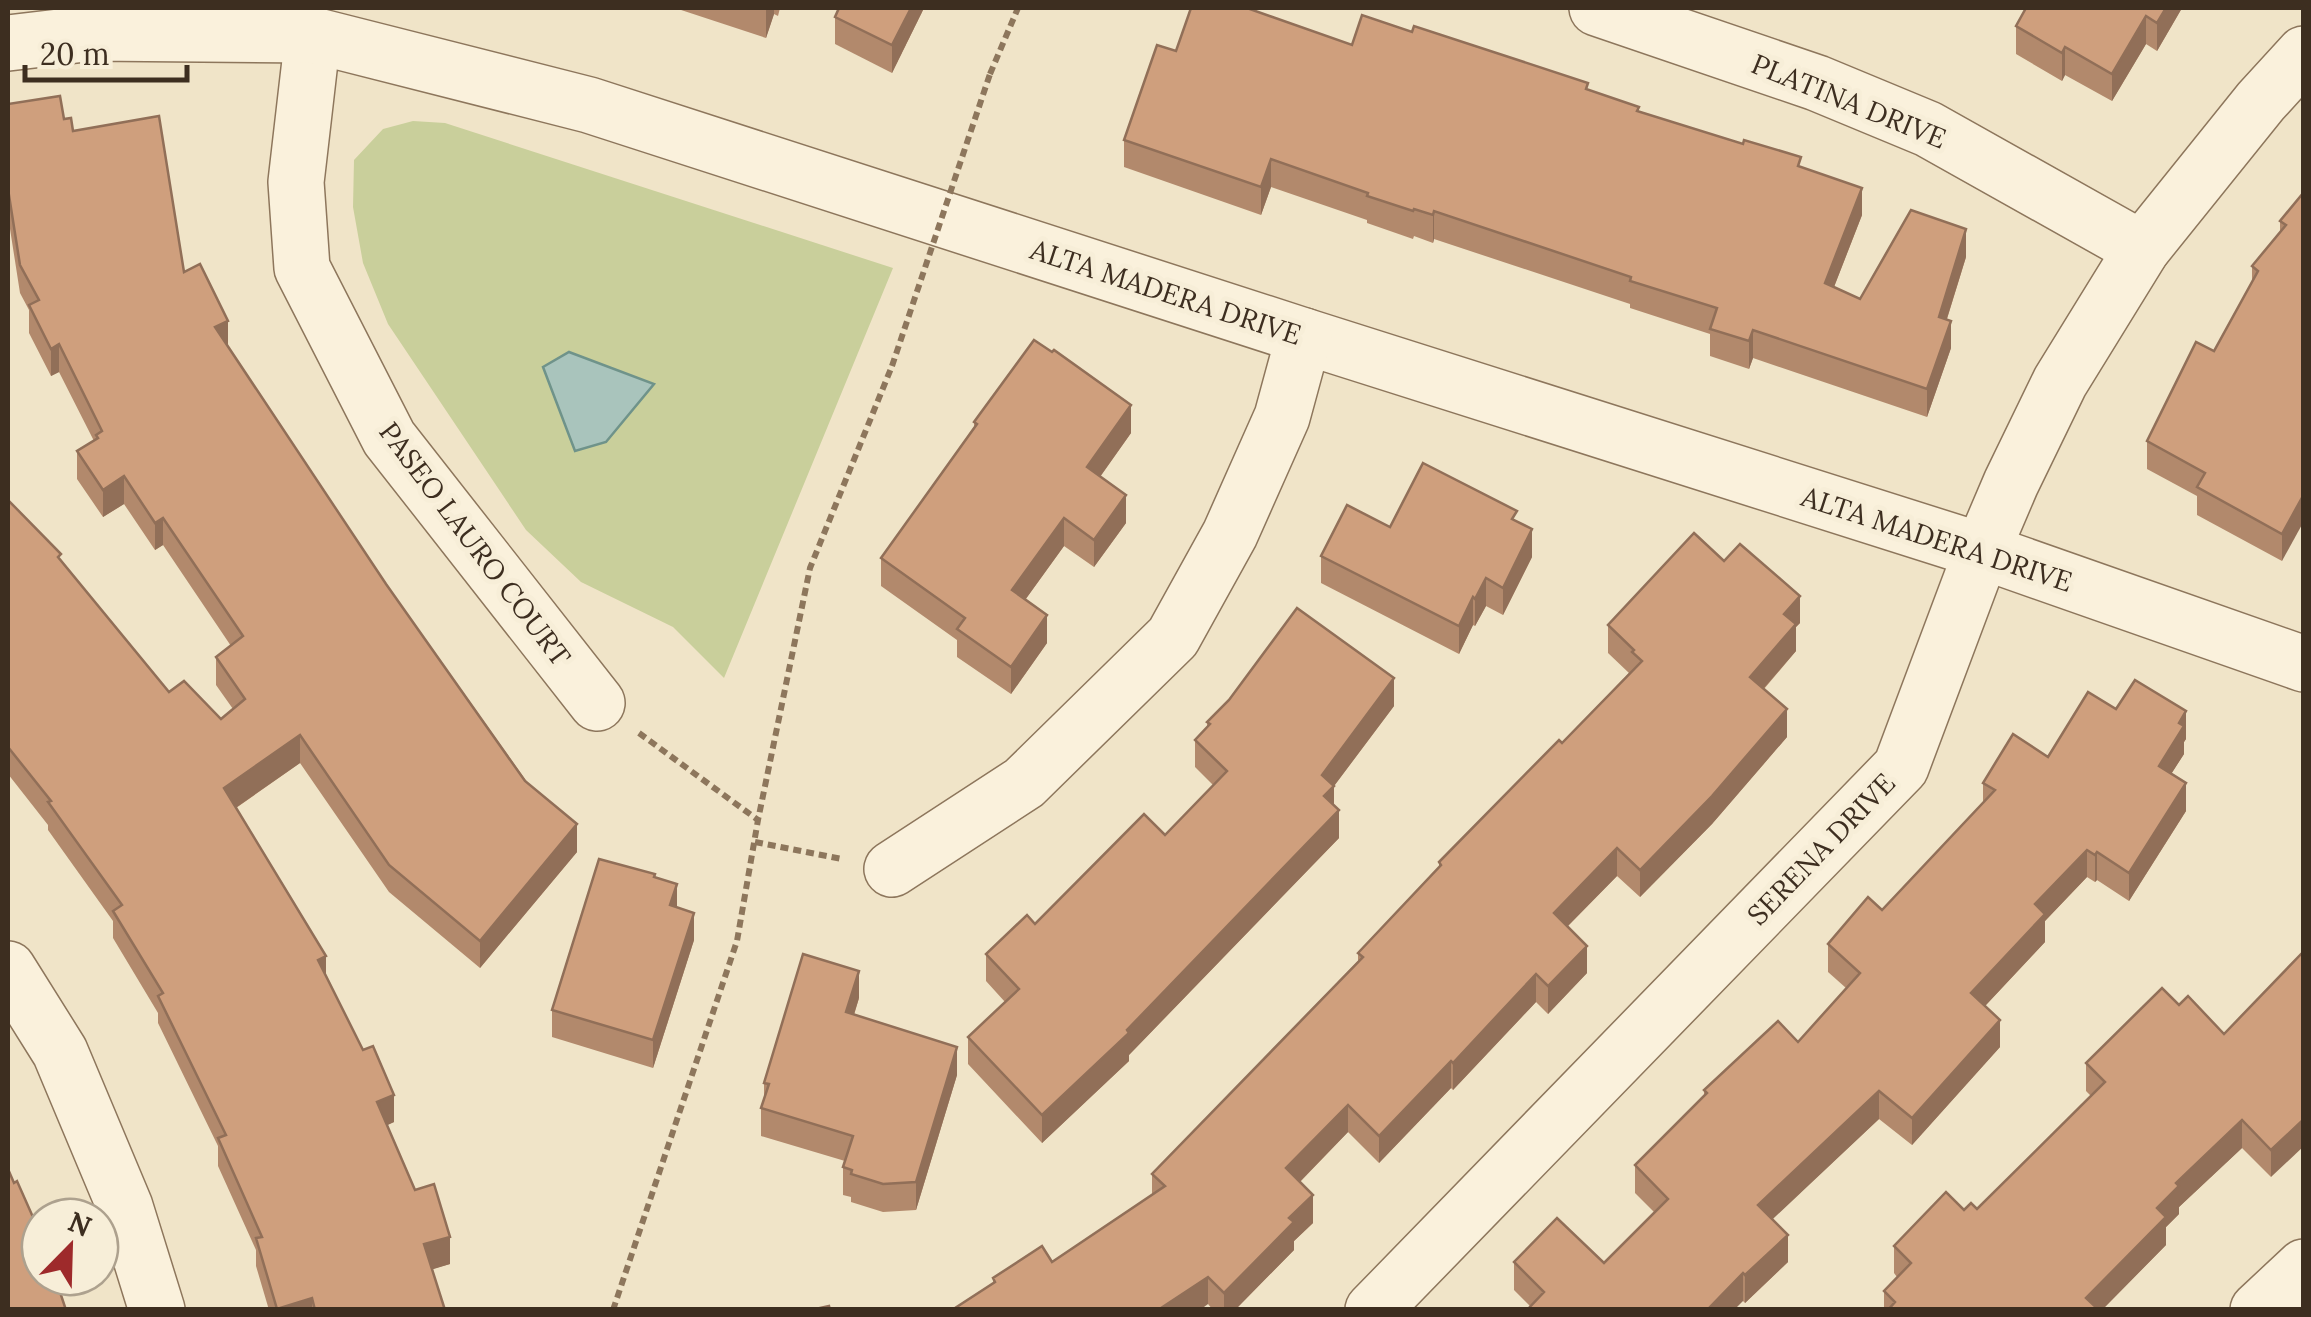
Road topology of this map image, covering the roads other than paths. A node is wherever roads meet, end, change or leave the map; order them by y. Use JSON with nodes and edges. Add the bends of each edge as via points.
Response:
{"nodes":[{"id":1,"x":1596,"y":8,"type":"edge"},
{"id":2,"x":313,"y":34,"type":"junction"},
{"id":3,"x":8,"y":43,"type":"edge"},
{"id":4,"x":2304,"y":54,"type":"edge"},
{"id":5,"x":2142,"y":249,"type":"junction"},
{"id":6,"x":1304,"y":336,"type":"junction"},
{"id":7,"x":1982,"y":551,"type":"junction"},
{"id":8,"x":2304,"y":664,"type":"edge"},
{"id":9,"x":597,"y":704,"type":"road end"},
{"id":10,"x":892,"y":869,"type":"road end"},
{"id":11,"x":8,"y":969,"type":"edge"},
{"id":12,"x":2304,"y":1266,"type":"edge"},
{"id":13,"x":157,"y":1310,"type":"edge"},
{"id":14,"x":1373,"y":1310,"type":"edge"},
{"id":15,"x":2258,"y":1310,"type":"edge"}],
"edges":[{"from":1,"to":5,"type":"street","name":"PLATINA DRIVE","via":[[1817,83],[1928,130]]},
{"from":2,"to":3,"type":"street","name":"ALTA MADERA DRIVE","via":[[93,34]]},
{"from":2,"to":6,"type":"street","name":"ALTA MADERA DRIVE","via":[[589,105]]},
{"from":2,"to":9,"type":"street","name":"PASEO LAURO COURT","via":[[296,182],[302,268],[390,438]]},
{"from":4,"to":5,"type":"street","name":"SERENA DRIVE"},
{"from":5,"to":7,"type":"street","name":"SERENA DRIVE","via":[[2060,382]]},
{"from":6,"to":7,"type":"street","name":"ALTA MADERA DRIVE"},
{"from":6,"to":10,"type":"street","via":[[1282,417],[1230,534],[1172,637],[1024,784]]},
{"from":7,"to":8,"type":"street","name":"ALTA MADERA DRIVE"},
{"from":7,"to":14,"type":"street","name":"SERENA DRIVE","via":[[1901,766]]},
{"from":11,"to":13,"type":"street","via":[[60,1052],[125,1207]]},
{"from":12,"to":15,"type":"street"}]}
